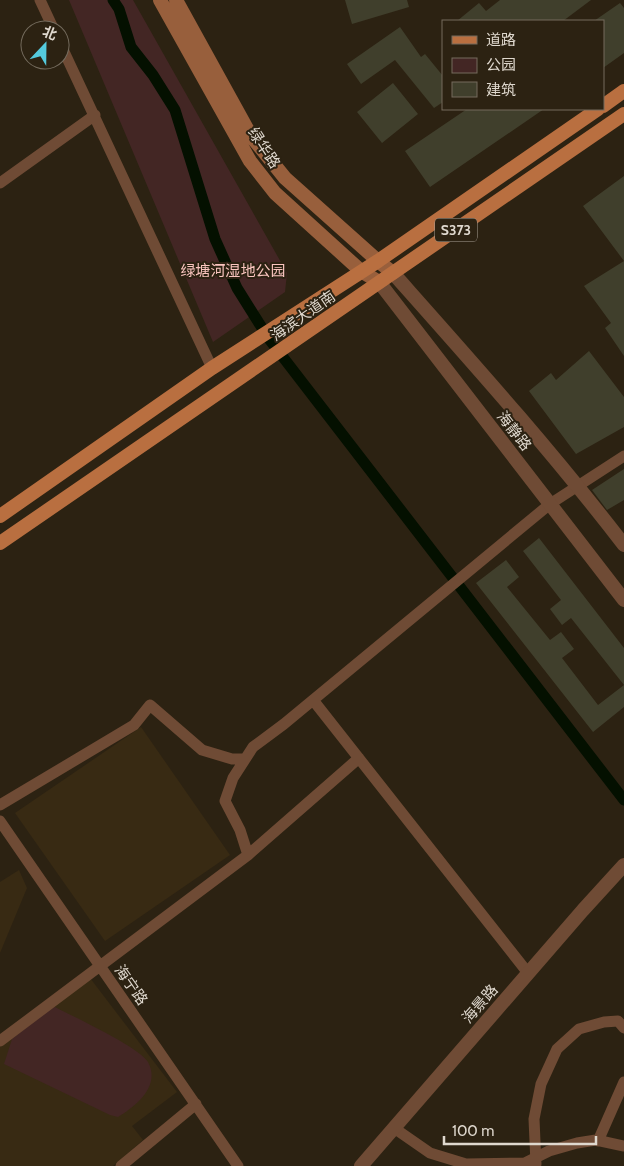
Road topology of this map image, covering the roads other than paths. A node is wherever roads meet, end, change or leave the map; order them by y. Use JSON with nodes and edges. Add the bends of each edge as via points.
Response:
{"nodes":[{"id":1,"x":40,"y":0,"type":"edge"},
{"id":2,"x":160,"y":0,"type":"edge"},
{"id":3,"x":176,"y":0,"type":"edge"},
{"id":4,"x":49,"y":20,"type":"edge"},
{"id":5,"x":70,"y":63,"type":"edge"},
{"id":6,"x":624,"y":91,"type":"edge"},
{"id":7,"x":604,"y":105,"type":"edge"},
{"id":8,"x":597,"y":110,"type":"edge"},
{"id":9,"x":624,"y":114,"type":"edge"},
{"id":10,"x":95,"y":115,"type":"junction"},
{"id":11,"x":0,"y":183,"type":"edge"},
{"id":12,"x":378,"y":261,"type":"junction"},
{"id":13,"x":361,"y":271,"type":"junction"},
{"id":14,"x":393,"y":273,"type":"junction"},
{"id":15,"x":379,"y":282,"type":"junction"},
{"id":16,"x":212,"y":368,"type":"junction"},
{"id":17,"x":624,"y":456,"type":"edge"},
{"id":18,"x":578,"y":485,"type":"junction"},
{"id":19,"x":550,"y":504,"type":"junction"},
{"id":20,"x":0,"y":516,"type":"edge"},
{"id":21,"x":0,"y":543,"type":"edge"},
{"id":22,"x":624,"y":544,"type":"edge"},
{"id":23,"x":624,"y":600,"type":"edge"},
{"id":24,"x":313,"y":700,"type":"junction"},
{"id":25,"x":359,"y":758,"type":"junction"},
{"id":26,"x":245,"y":759,"type":"junction"},
{"id":27,"x":0,"y":805,"type":"edge"},
{"id":28,"x":0,"y":821,"type":"edge"},
{"id":29,"x":248,"y":855,"type":"junction"},
{"id":30,"x":624,"y":865,"type":"edge"},
{"id":31,"x":99,"y":967,"type":"junction"},
{"id":32,"x":528,"y":973,"type":"junction"},
{"id":33,"x":624,"y":1028,"type":"edge"},
{"id":34,"x":0,"y":1041,"type":"edge"},
{"id":35,"x":624,"y":1082,"type":"edge"},
{"id":36,"x":195,"y":1104,"type":"junction"},
{"id":37,"x":394,"y":1128,"type":"junction"},
{"id":38,"x":598,"y":1141,"type":"junction"},
{"id":39,"x":624,"y":1146,"type":"edge"},
{"id":40,"x":536,"y":1162,"type":"edge"},
{"id":41,"x":458,"y":1164,"type":"edge"},
{"id":42,"x":121,"y":1166,"type":"edge"},
{"id":43,"x":238,"y":1166,"type":"edge"},
{"id":44,"x":361,"y":1166,"type":"edge"}],
"edges":[{"from":1,"to":4,"type":"street"},
{"from":2,"to":13,"type":"main road","name":"绿华路","via":[[255,167],[275,193]]},
{"from":3,"to":12,"type":"main road","name":"绿华路","via":[[251,136],[285,178]]},
{"from":5,"to":10,"type":"street"},
{"from":6,"to":7,"type":"main road"},
{"from":8,"to":12,"type":"main road","name":"海滨大道南","number":"S373"},
{"from":9,"to":14,"type":"main road","name":"海滨大道南","number":"S373"},
{"from":10,"to":11,"type":"street"},
{"from":10,"to":16,"type":"street"},
{"from":12,"to":13,"type":"main road","name":"海滨大道南","number":"S373"},
{"from":12,"to":14,"type":"main road","name":"绿华路"},
{"from":13,"to":15,"type":"main road","name":"绿华路"},
{"from":13,"to":16,"type":"main road","name":"海滨大道南","number":"S373"},
{"from":14,"to":15,"type":"main road","name":"海滨大道南","number":"S373"},
{"from":14,"to":18,"type":"street","name":"海静路"},
{"from":15,"to":19,"type":"street","name":"海静路"},
{"from":15,"to":21,"type":"main road","name":"海滨大道南","number":"S373"},
{"from":16,"to":20,"type":"main road","name":"海滨大道南","number":"S373"},
{"from":17,"to":18,"type":"street"},
{"from":18,"to":19,"type":"street"},
{"from":18,"to":22,"type":"street","name":"海静路"},
{"from":19,"to":23,"type":"street","name":"海静路"},
{"from":19,"to":24,"type":"street"},
{"from":24,"to":25,"type":"street"},
{"from":24,"to":26,"type":"street","via":[[253,747]]},
{"from":25,"to":29,"type":"street"},
{"from":25,"to":32,"type":"street"},
{"from":26,"to":27,"type":"street","via":[[232,759],[202,750],[150,705],[134,725]]},
{"from":26,"to":29,"type":"street","via":[[233,778],[225,801]]},
{"from":28,"to":31,"type":"street","name":"海宁路"},
{"from":29,"to":31,"type":"street"},
{"from":30,"to":32,"type":"street","name":"海景路"},
{"from":31,"to":34,"type":"street"},
{"from":31,"to":36,"type":"street","name":"海宁路"},
{"from":32,"to":37,"type":"street","name":"海景路"},
{"from":33,"to":40,"type":"street","via":[[618,1021],[604,1022],[579,1030],[557,1049],[541,1084],[534,1120]]},
{"from":35,"to":38,"type":"street"},
{"from":36,"to":42,"type":"street"},
{"from":36,"to":43,"type":"street","name":"海宁路"},
{"from":37,"to":41,"type":"street","via":[[430,1152]]},
{"from":37,"to":44,"type":"street","name":"海景路"},
{"from":38,"to":39,"type":"street"},
{"from":38,"to":40,"type":"street","via":[[549,1151]]},
{"from":40,"to":41,"type":"street"}]}
